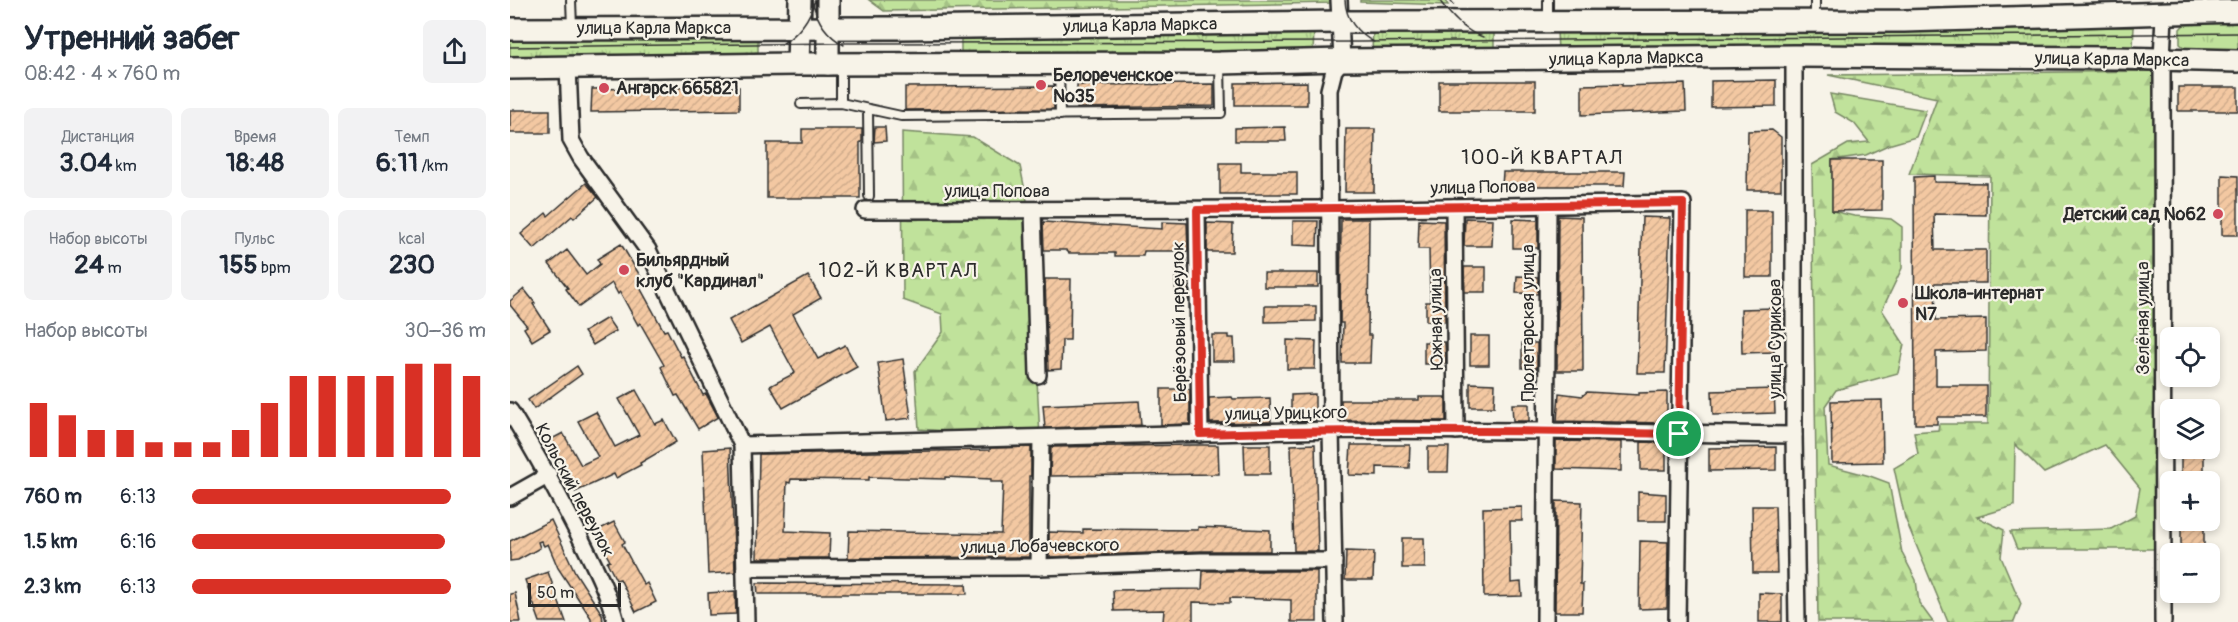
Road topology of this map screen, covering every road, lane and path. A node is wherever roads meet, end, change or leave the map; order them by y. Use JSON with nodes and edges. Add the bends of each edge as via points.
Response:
{"nodes":[{"id":1,"x":572,"y":0,"type":"edge"},
{"id":2,"x":800,"y":0,"type":"edge"},
{"id":3,"x":828,"y":0,"type":"edge"},
{"id":4,"x":1339,"y":0,"type":"edge"},
{"id":5,"x":1815,"y":0,"type":"edge"},
{"id":6,"x":1548,"y":10,"type":"edge"},
{"id":7,"x":2238,"y":11,"type":"edge"},
{"id":8,"x":2164,"y":15,"type":"junction"},
{"id":9,"x":1341,"y":22,"type":"junction"},
{"id":10,"x":1815,"y":22,"type":"junction"},
{"id":11,"x":572,"y":28,"type":"junction"},
{"id":12,"x":798,"y":28,"type":"junction"},
{"id":13,"x":830,"y":28,"type":"junction"},
{"id":14,"x":510,"y":29,"type":"edge"},
{"id":15,"x":1794,"y":56,"type":"junction"},
{"id":16,"x":2162,"y":59,"type":"junction"},
{"id":17,"x":1342,"y":60,"type":"junction"},
{"id":18,"x":2238,"y":61,"type":"edge"},
{"id":19,"x":1059,"y":63,"type":"junction"},
{"id":20,"x":1220,"y":63,"type":"junction"},
{"id":21,"x":798,"y":64,"type":"junction"},
{"id":22,"x":835,"y":64,"type":"junction"},
{"id":23,"x":568,"y":67,"type":"junction"},
{"id":24,"x":510,"y":68,"type":"edge"},
{"id":25,"x":842,"y":103,"type":"junction"},
{"id":26,"x":801,"y":104,"type":"dead end"},
{"id":27,"x":868,"y":109,"type":"junction"},
{"id":28,"x":1060,"y":115,"type":"junction"},
{"id":29,"x":867,"y":203,"type":"joint"},
{"id":30,"x":1548,"y":205,"type":"junction"},
{"id":31,"x":1454,"y":207,"type":"junction"},
{"id":32,"x":1331,"y":209,"type":"junction"},
{"id":33,"x":1197,"y":210,"type":"junction"},
{"id":34,"x":1033,"y":211,"type":"junction"},
{"id":35,"x":1038,"y":375,"type":"dead end"},
{"id":36,"x":510,"y":411,"type":"edge"},
{"id":37,"x":1331,"y":430,"type":"junction"},
{"id":38,"x":1547,"y":431,"type":"junction"},
{"id":39,"x":1456,"y":432,"type":"junction"},
{"id":40,"x":1200,"y":434,"type":"junction"},
{"id":41,"x":1679,"y":434,"type":"junction"},
{"id":42,"x":1794,"y":435,"type":"junction"},
{"id":43,"x":1041,"y":438,"type":"junction"},
{"id":44,"x":742,"y":445,"type":"junction"},
{"id":45,"x":549,"y":475,"type":"junction"},
{"id":46,"x":510,"y":497,"type":"edge"},
{"id":47,"x":1334,"y":561,"type":"junction"},
{"id":48,"x":1040,"y":567,"type":"junction"},
{"id":49,"x":746,"y":568,"type":"junction"},
{"id":50,"x":616,"y":622,"type":"edge"},
{"id":51,"x":746,"y":622,"type":"edge"},
{"id":52,"x":1335,"y":622,"type":"edge"},
{"id":53,"x":1545,"y":622,"type":"edge"},
{"id":54,"x":1677,"y":622,"type":"edge"},
{"id":55,"x":1797,"y":622,"type":"edge"},
{"id":56,"x":2163,"y":622,"type":"edge"}],
"edges":[{"from":1,"to":11,"type":"lane"},
{"from":2,"to":12,"type":"street"},
{"from":3,"to":13,"type":"street"},
{"from":4,"to":9,"type":"street"},
{"from":5,"to":10,"type":"lane"},
{"from":6,"to":9,"type":"street","name":"улица Карла Маркса"},
{"from":6,"to":10,"type":"street","name":"улица Карла Маркса"},
{"from":7,"to":8,"type":"street","name":"улица Карла Маркса"},
{"from":8,"to":10,"type":"street","name":"улица Карла Маркса"},
{"from":8,"to":16,"type":"street","name":"Зелёная улица"},
{"from":9,"to":13,"type":"street","name":"улица Карла Маркса"},
{"from":9,"to":17,"type":"street"},
{"from":11,"to":12,"type":"street","name":"улица Карла Маркса"},
{"from":11,"to":14,"type":"street","name":"улица Карла Маркса"},
{"from":12,"to":13,"type":"street","name":"улица Карла Маркса"},
{"from":12,"to":21,"type":"street"},
{"from":13,"to":22,"type":"street"},
{"from":15,"to":16,"type":"street","name":"улица Карла Маркса"},
{"from":15,"to":17,"type":"street","name":"улица Карла Маркса"},
{"from":15,"to":42,"type":"street","name":"улица Сурикова"},
{"from":16,"to":18,"type":"street","name":"улица Карла Маркса"},
{"from":16,"to":56,"type":"street","name":"Зелёная улица"},
{"from":17,"to":20,"type":"street","name":"улица Карла Маркса"},
{"from":17,"to":32,"type":"street","via":[[1334,70],[1329,90]]},
{"from":19,"to":20,"type":"street","name":"улица Карла Маркса"},
{"from":19,"to":22,"type":"street","name":"улица Карла Маркса"},
{"from":19,"to":28,"type":"lane"},
{"from":20,"to":28,"type":"lane","via":[[1221,113]]},
{"from":21,"to":22,"type":"street","name":"улица Карла Маркса"},
{"from":21,"to":23,"type":"street","name":"улица Карла Маркса"},
{"from":22,"to":25,"type":"lane"},
{"from":23,"to":24,"type":"street","name":"улица Карла Маркса"},
{"from":23,"to":44,"type":"street","via":[[571,140],[648,250]]},
{"from":25,"to":26,"type":"lane"},
{"from":25,"to":27,"type":"lane"},
{"from":27,"to":28,"type":"lane","via":[[901,116]]},
{"from":27,"to":29,"type":"lane"},
{"from":29,"to":34,"type":"street","name":"улица Попова"},
{"from":30,"to":31,"type":"street","name":"улица Попова"},
{"from":30,"to":38,"type":"street","name":"Пролетарская улица"},
{"from":30,"to":41,"type":"street","name":"улица Попова","via":[[1683,203]]},
{"from":31,"to":32,"type":"street","name":"улица Попова"},
{"from":31,"to":39,"type":"street","name":"Южная улица"},
{"from":32,"to":33,"type":"street","name":"улица Попова"},
{"from":32,"to":37,"type":"street"},
{"from":33,"to":34,"type":"street","name":"улица Попова"},
{"from":33,"to":40,"type":"street","name":"Берёзовый переулок"},
{"from":34,"to":35,"type":"street"},
{"from":36,"to":45,"type":"street","name":"Кольский переулок"},
{"from":37,"to":39,"type":"street","name":"улица Урицкого"},
{"from":37,"to":40,"type":"street","name":"улица Урицкого"},
{"from":37,"to":47,"type":"street"},
{"from":38,"to":39,"type":"street","name":"улица Урицкого"},
{"from":38,"to":41,"type":"street","name":"улица Урицкого"},
{"from":38,"to":53,"type":"street","name":"Пролетарская улица"},
{"from":40,"to":43,"type":"street","name":"улица Урицкого"},
{"from":41,"to":42,"type":"street","name":"улица Урицкого"},
{"from":41,"to":54,"type":"street","name":"улица Попова"},
{"from":42,"to":55,"type":"street","name":"улица Сурикова"},
{"from":43,"to":44,"type":"street","name":"улица Урицкого"},
{"from":43,"to":48,"type":"street"},
{"from":44,"to":49,"type":"street"},
{"from":45,"to":46,"type":"street"},
{"from":45,"to":50,"type":"street","name":"Кольский переулок","via":[[609,597]]},
{"from":47,"to":48,"type":"street","name":"улица Лобачевского"},
{"from":47,"to":52,"type":"street"},
{"from":48,"to":49,"type":"street","name":"улица Лобачевского"},
{"from":49,"to":51,"type":"street"}]}
